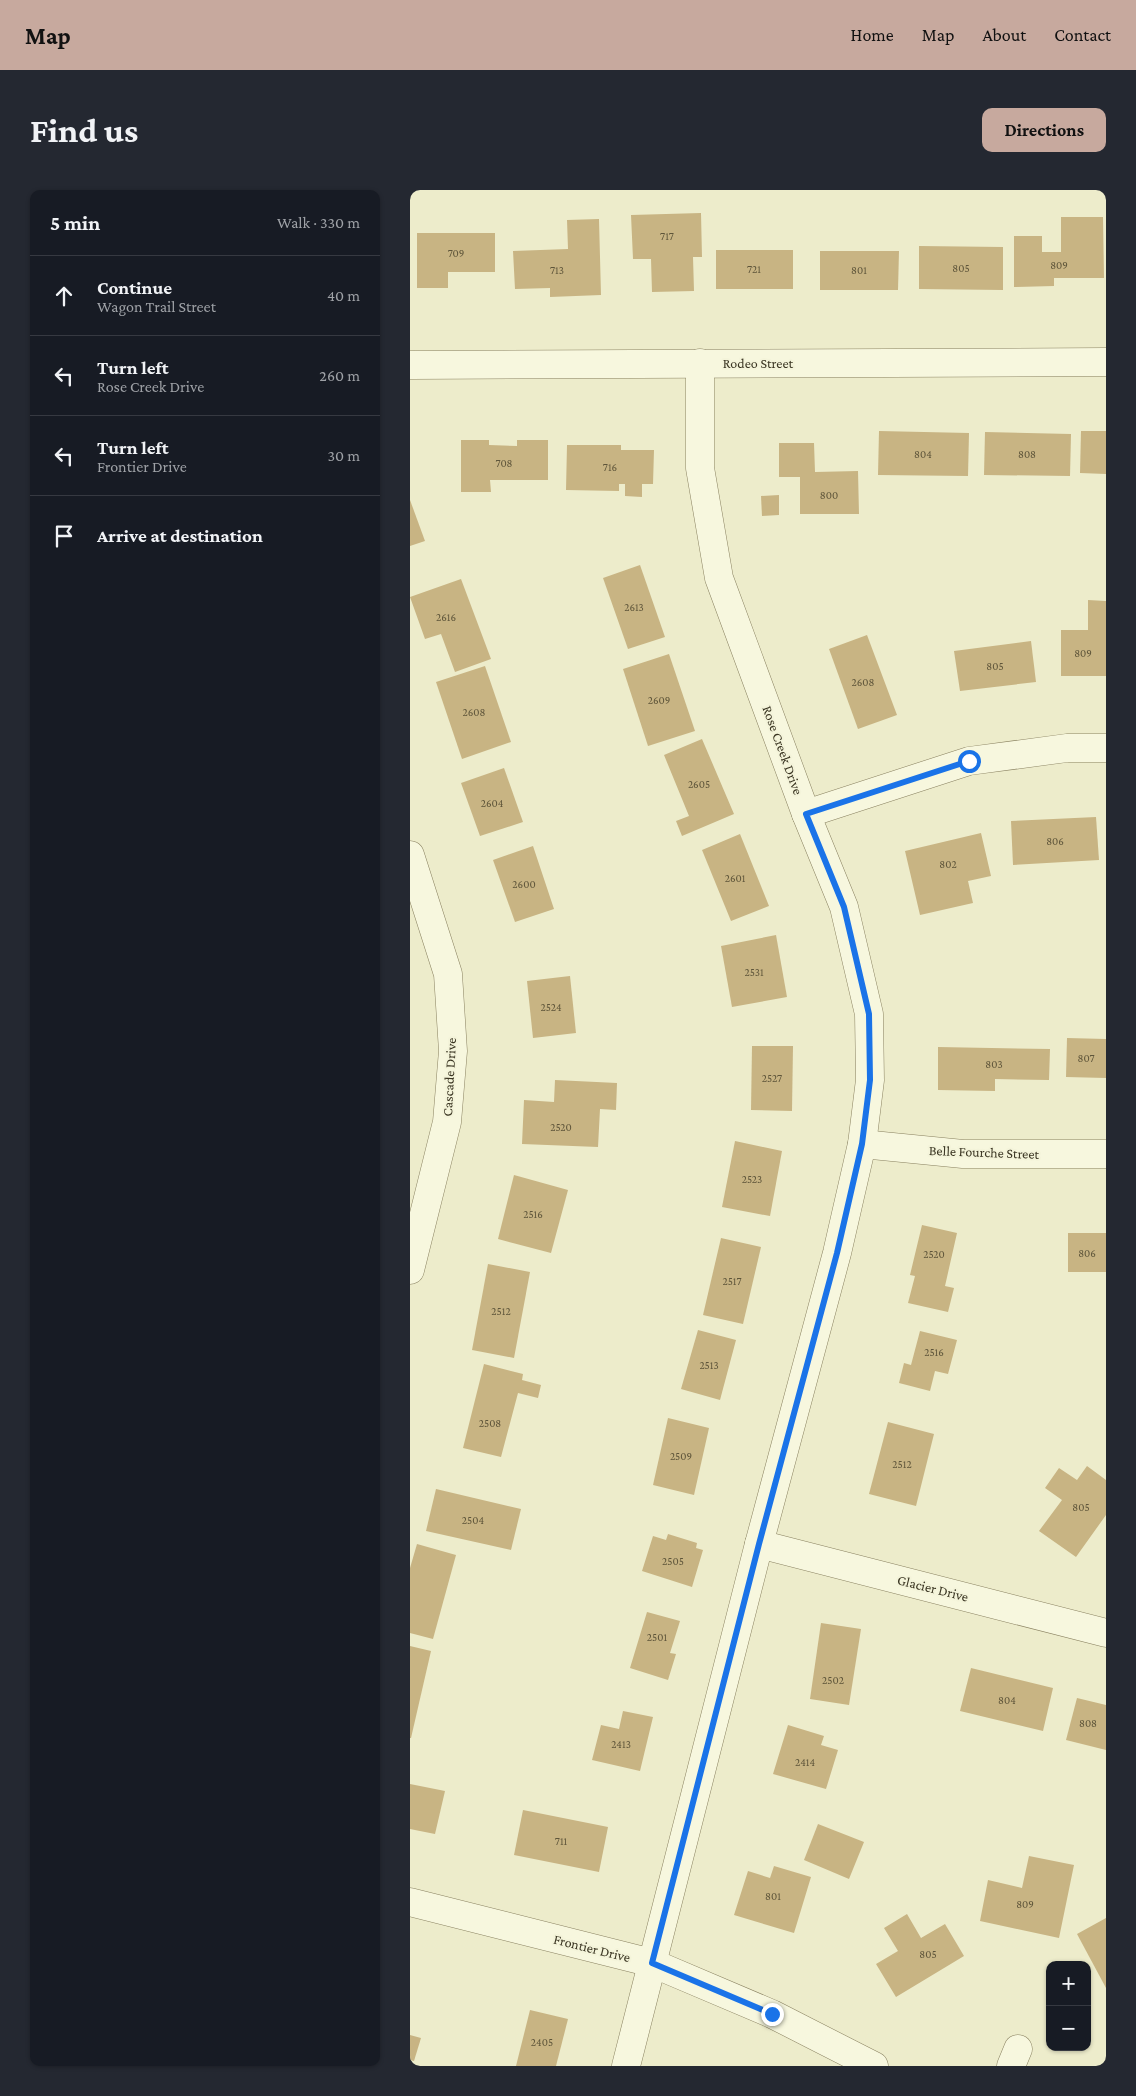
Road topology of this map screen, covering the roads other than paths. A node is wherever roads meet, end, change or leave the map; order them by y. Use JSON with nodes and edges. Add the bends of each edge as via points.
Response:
{"nodes":[{"id":1,"x":1106,"y":362,"type":"edge"},
{"id":2,"x":700,"y":363,"type":"junction"},
{"id":3,"x":410,"y":365,"type":"edge"},
{"id":4,"x":1106,"y":748,"type":"edge"},
{"id":5,"x":806,"y":814,"type":"junction"},
{"id":6,"x":410,"y":855,"type":"edge"},
{"id":7,"x":862,"y":1144,"type":"junction"},
{"id":8,"x":1106,"y":1154,"type":"edge"},
{"id":9,"x":410,"y":1270,"type":"edge"},
{"id":10,"x":759,"y":1544,"type":"junction"},
{"id":11,"x":1106,"y":1633,"type":"edge"},
{"id":12,"x":410,"y":1902,"type":"edge"},
{"id":13,"x":652,"y":1963,"type":"junction"},
{"id":14,"x":626,"y":2066,"type":"edge"},
{"id":15,"x":874,"y":2066,"type":"edge"}],
"edges":[{"from":1,"to":2,"type":"street","name":"Rodeo Street"},
{"from":2,"to":3,"type":"street","name":"Rodeo Street"},
{"from":2,"to":5,"type":"street","name":"Rose Creek Drive","via":[[700,468],[719,578]]},
{"from":4,"to":5,"type":"street","via":[[1067,748],[969,761]]},
{"from":5,"to":7,"type":"street","name":"Rose Creek Drive","via":[[844,907],[869,1014],[870,1080]]},
{"from":6,"to":9,"type":"street","name":"Cascade Drive","via":[[448,974],[453,1051],[447,1122]]},
{"from":7,"to":8,"type":"street","name":"Belle Fourche Street","via":[[963,1154]]},
{"from":7,"to":10,"type":"street","name":"Rose Creek Drive","via":[[837,1253]]},
{"from":10,"to":11,"type":"street","name":"Glacier Drive"},
{"from":10,"to":13,"type":"street","name":"Rose Creek Drive"},
{"from":12,"to":13,"type":"street","name":"Frontier Drive"},
{"from":13,"to":14,"type":"street","name":"Rose Creek Drive"},
{"from":13,"to":15,"type":"street","name":"Frontier Drive","via":[[772,2014]]}]}
